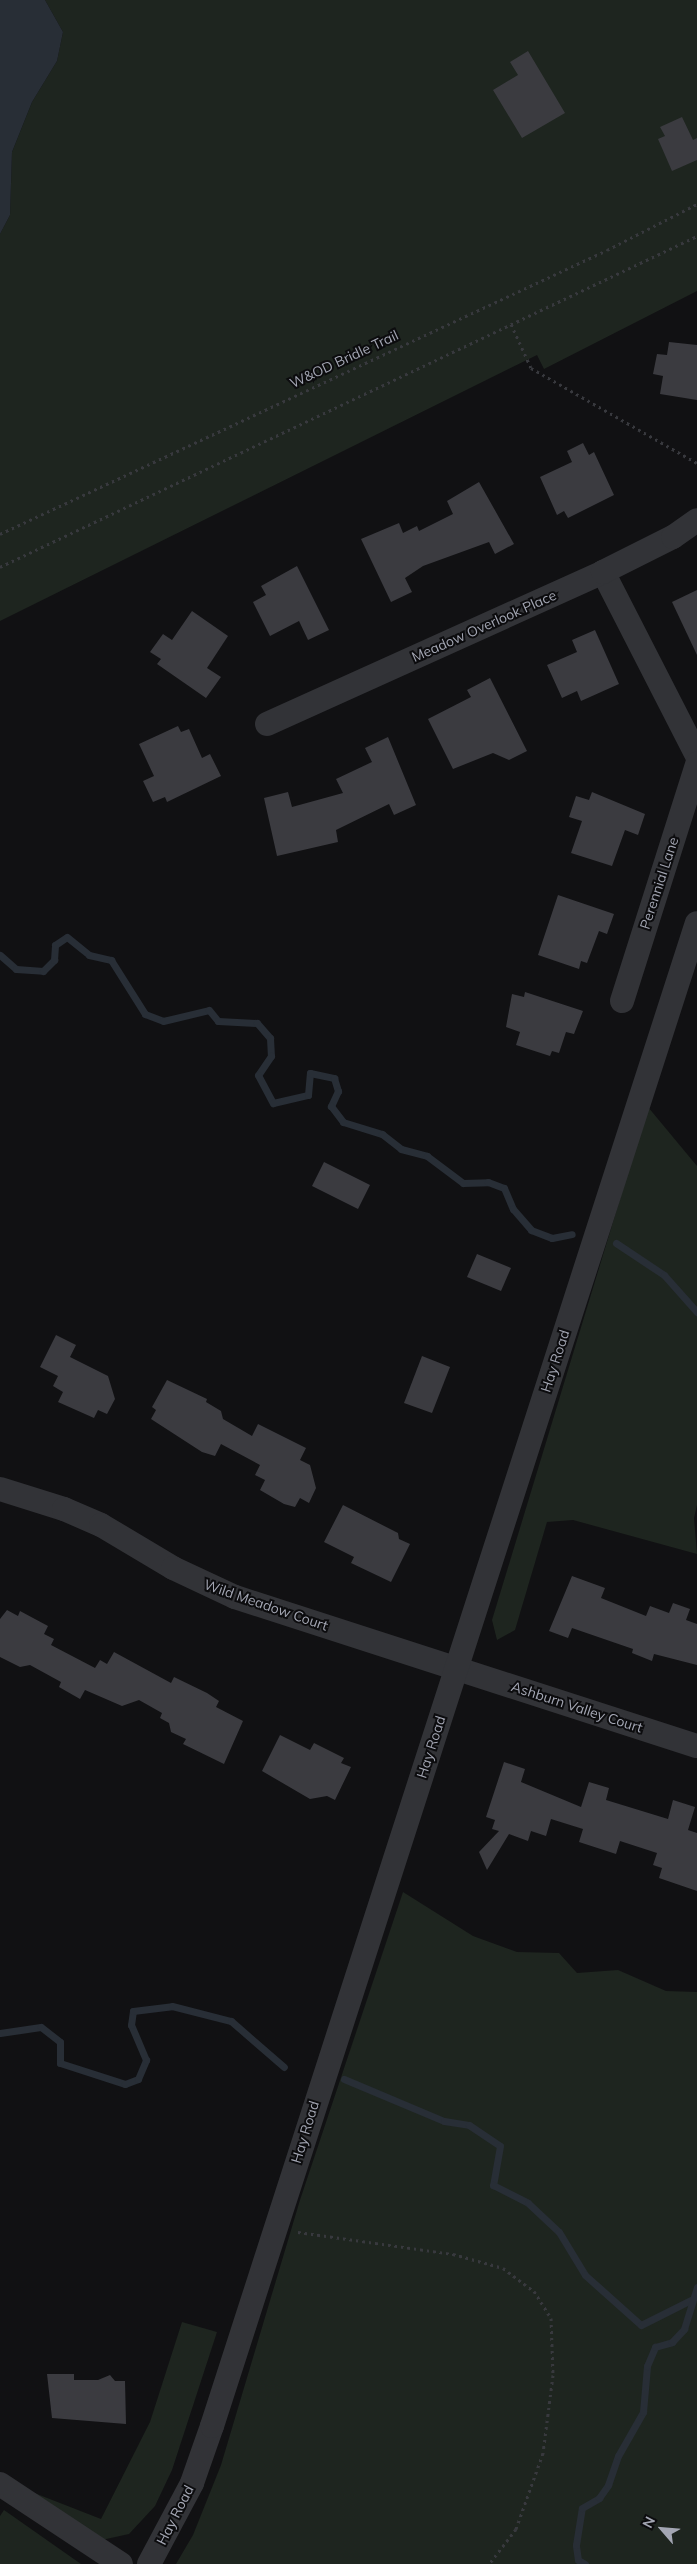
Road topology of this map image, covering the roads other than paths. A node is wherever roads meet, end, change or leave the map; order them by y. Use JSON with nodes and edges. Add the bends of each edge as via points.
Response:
{"nodes":[{"id":1,"x":697,"y":520,"type":"edge"},
{"id":2,"x":603,"y":572,"type":"junction"},
{"id":3,"x":267,"y":724,"type":"dead end"},
{"id":4,"x":697,"y":756,"type":"edge"},
{"id":5,"x":697,"y":764,"type":"edge"},
{"id":6,"x":697,"y":924,"type":"edge"},
{"id":7,"x":622,"y":1001,"type":"dead end"},
{"id":8,"x":0,"y":1489,"type":"edge"},
{"id":9,"x":457,"y":1668,"type":"junction"},
{"id":10,"x":697,"y":1746,"type":"edge"},
{"id":11,"x":0,"y":2484,"type":"edge"},
{"id":12,"x":121,"y":2564,"type":"edge"},
{"id":13,"x":149,"y":2564,"type":"edge"}],
"edges":[{"from":1,"to":2,"type":"street","name":"Meadow Overlook Place","via":[[673,537]]},
{"from":2,"to":3,"type":"street","name":"Meadow Overlook Place"},
{"from":2,"to":4,"type":"street"},
{"from":5,"to":7,"type":"street","name":"Perennial Lane"},
{"from":6,"to":9,"type":"street","name":"Hay Road"},
{"from":8,"to":9,"type":"street","name":"Wild Meadow Court","via":[[64,1509],[101,1525],[209,1587]]},
{"from":9,"to":10,"type":"street","name":"Ashburn Valley Court"},
{"from":9,"to":13,"type":"street","name":"Hay Road","via":[[192,2483]]},
{"from":11,"to":12,"type":"street"}]}
